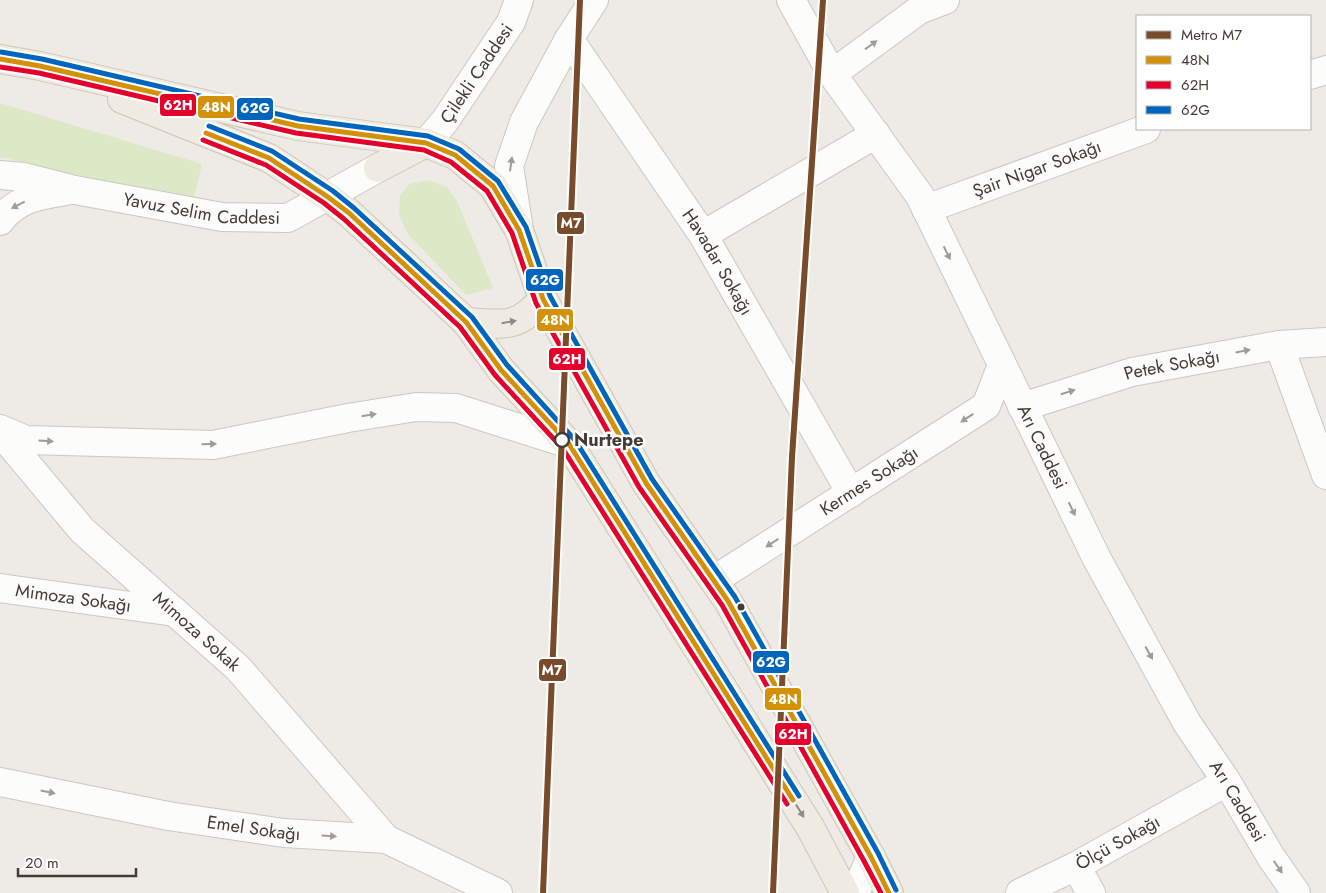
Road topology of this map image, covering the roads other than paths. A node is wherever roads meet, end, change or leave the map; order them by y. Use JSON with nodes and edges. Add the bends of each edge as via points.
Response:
{"nodes":[{"id":1,"x":519,"y":0,"type":"edge"},
{"id":2,"x":594,"y":0,"type":"edge"},
{"id":3,"x":792,"y":0,"type":"edge"},
{"id":4,"x":945,"y":0,"type":"edge"},
{"id":5,"x":569,"y":39,"type":"junction"},
{"id":6,"x":0,"y":59,"type":"edge"},
{"id":7,"x":40,"y":66,"type":"junction"},
{"id":8,"x":1326,"y":70,"type":"edge"},
{"id":9,"x":832,"y":74,"type":"junction"},
{"id":10,"x":1311,"y":75,"type":"edge"},
{"id":11,"x":1143,"y":130,"type":"edge"},
{"id":12,"x":876,"y":134,"type":"junction"},
{"id":13,"x":426,"y":143,"type":"junction"},
{"id":14,"x":378,"y":168,"type":"joint"},
{"id":15,"x":0,"y":175,"type":"edge"},
{"id":16,"x":75,"y":190,"type":"junction"},
{"id":17,"x":328,"y":196,"type":"junction"},
{"id":18,"x":926,"y":210,"type":"junction"},
{"id":19,"x":0,"y":221,"type":"edge"},
{"id":20,"x":519,"y":230,"type":"junction"},
{"id":21,"x":703,"y":235,"type":"junction"},
{"id":22,"x":543,"y":299,"type":"junction"},
{"id":23,"x":466,"y":322,"type":"junction"},
{"id":24,"x":1326,"y":342,"type":"edge"},
{"id":25,"x":1279,"y":345,"type":"junction"},
{"id":26,"x":1002,"y":365,"type":"junction"},
{"id":27,"x":1022,"y":407,"type":"junction"},
{"id":28,"x":0,"y":431,"type":"edge"},
{"id":29,"x":569,"y":444,"type":"junction"},
{"id":30,"x":1326,"y":475,"type":"edge"},
{"id":31,"x":851,"y":493,"type":"junction"},
{"id":32,"x":714,"y":580,"type":"junction"},
{"id":33,"x":0,"y":588,"type":"edge"},
{"id":34,"x":175,"y":612,"type":"junction"},
{"id":35,"x":0,"y":782,"type":"edge"},
{"id":36,"x":1214,"y":789,"type":"dead end"},
{"id":37,"x":386,"y":839,"type":"junction"},
{"id":38,"x":871,"y":857,"type":"junction"},
{"id":39,"x":1076,"y":866,"type":"junction"},
{"id":40,"x":498,"y":893,"type":"edge"},
{"id":41,"x":845,"y":893,"type":"edge"},
{"id":42,"x":855,"y":893,"type":"edge"},
{"id":43,"x":889,"y":893,"type":"edge"},
{"id":44,"x":1020,"y":893,"type":"edge"},
{"id":45,"x":1091,"y":893,"type":"edge"},
{"id":46,"x":1296,"y":893,"type":"edge"}],
"edges":[{"from":1,"to":13,"type":"street","name":"Çilekli Caddesi","via":[[511,22],[445,122]]},
{"from":2,"to":5,"type":"street"},
{"from":3,"to":9,"type":"street","name":"Arı Caddesi"},
{"from":9,"to":4,"type":"street","one_way":true,"via":[[919,10]]},
{"from":20,"to":5,"type":"street","one_way":true,"via":[[509,166],[524,122]]},
{"from":5,"to":21,"type":"street","name":"Havadar Sokağı"},
{"from":6,"to":7,"type":"main road"},
{"from":7,"to":13,"type":"main road","via":[[298,126]]},
{"from":7,"to":17,"type":"main road","via":[[269,158]]},
{"from":8,"to":10,"type":"street"},
{"from":9,"to":12,"type":"street","name":"Arı Caddesi"},
{"from":11,"to":18,"type":"street","name":"Şair Nigar Sokağı"},
{"from":12,"to":18,"type":"street","name":"Arı Caddesi","via":[[920,196]]},
{"from":12,"to":21,"type":"street"},
{"from":13,"to":14,"type":"main road"},
{"from":13,"to":20,"type":"main road","via":[[455,155],[494,186]]},
{"from":14,"to":17,"type":"street","name":"Yavuz Selim Caddesi"},
{"from":15,"to":16,"type":"street","via":[[24,177]]},
{"from":16,"to":17,"type":"street","name":"Yavuz Selim Caddesi","via":[[222,216],[288,218]]},
{"from":16,"to":19,"type":"street","one_way":true,"via":[[36,195],[8,210]]},
{"from":17,"to":23,"type":"main road"},
{"from":18,"to":26,"type":"street","name":"Arı Caddesi","one_way":true},
{"from":20,"to":22,"type":"main road"},
{"from":21,"to":31,"type":"street","name":"Havadar Sokağı"},
{"from":23,"to":22,"type":"main road","one_way":true,"via":[[508,324],[533,312]]},
{"from":22,"to":32,"type":"main road","via":[[646,483]]},
{"from":23,"to":29,"type":"main road","via":[[501,370]]},
{"from":24,"to":25,"type":"street","name":"Petek Sokağı"},
{"from":27,"to":25,"type":"street","name":"Petek Sokağı","one_way":true,"via":[[1132,372]]},
{"from":25,"to":30,"type":"street"},
{"from":26,"to":27,"type":"street","name":"Arı Caddesi"},
{"from":26,"to":31,"type":"street","name":"Kermes Sokağı","one_way":true,"via":[[986,406]]},
{"from":27,"to":46,"type":"street","name":"Arı Caddesi","one_way":true,"via":[[1097,559],[1187,723]]},
{"from":28,"to":29,"type":"street","one_way":true,"via":[[26,440],[213,445],[416,407],[456,408]]},
{"from":28,"to":34,"type":"street","name":"Mimoza Sokak","via":[[82,530]]},
{"from":29,"to":41,"type":"main road","one_way":true,"via":[[810,827]]},
{"from":31,"to":32,"type":"street","name":"Kermes Sokağı","one_way":true},
{"from":32,"to":38,"type":"main road"},
{"from":33,"to":34,"type":"street","name":"Mimoza Sokağı"},
{"from":34,"to":37,"type":"street","name":"Mimoza Sokak","via":[[238,668]]},
{"from":35,"to":37,"type":"street","name":"Emel Sokağı","one_way":true,"via":[[168,816],[284,833]]},
{"from":36,"to":39,"type":"street","name":"Ölçü Sokağı"},
{"from":37,"to":40,"type":"street","name":"Emel Sokağı"},
{"from":38,"to":42,"type":"street"},
{"from":38,"to":43,"type":"main road"},
{"from":39,"to":44,"type":"street","name":"Ölçü Sokağı"},
{"from":39,"to":45,"type":"street"}]}
